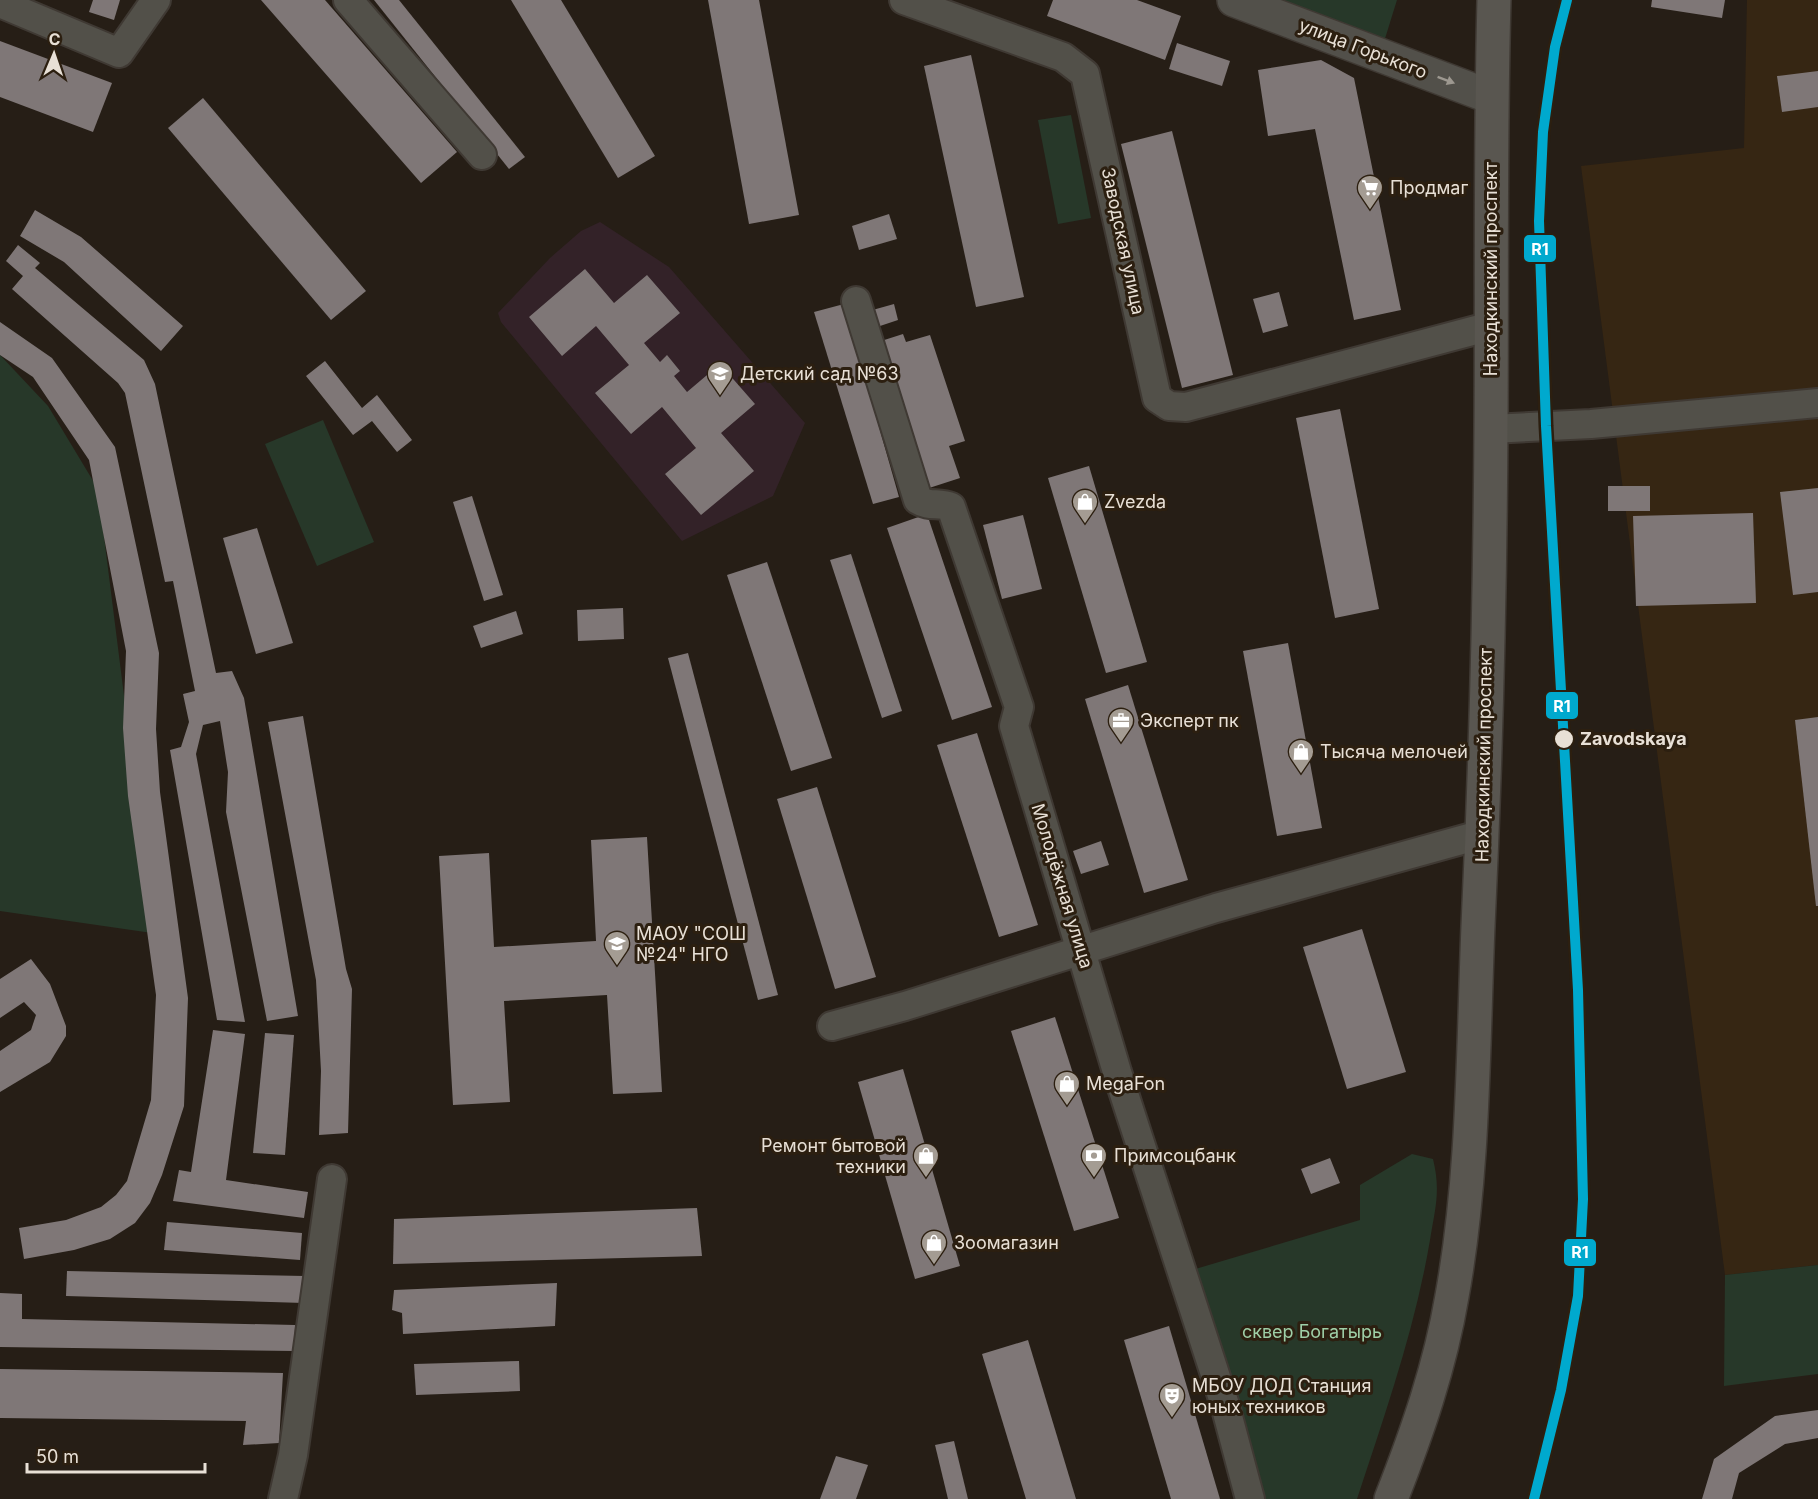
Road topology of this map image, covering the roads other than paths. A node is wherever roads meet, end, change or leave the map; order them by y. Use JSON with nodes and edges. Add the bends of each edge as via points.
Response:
{"nodes":[{"id":1,"x":156,"y":0,"type":"edge"},
{"id":2,"x":348,"y":0,"type":"edge"},
{"id":3,"x":904,"y":0,"type":"edge"},
{"id":4,"x":1234,"y":0,"type":"edge"},
{"id":5,"x":1494,"y":0,"type":"edge"},
{"id":6,"x":0,"y":3,"type":"edge"},
{"id":7,"x":1491,"y":97,"type":"junction"},
{"id":8,"x":483,"y":155,"type":"dead end"},
{"id":9,"x":856,"y":301,"type":"dead end"},
{"id":10,"x":1491,"y":326,"type":"junction"},
{"id":11,"x":1818,"y":403,"type":"edge"},
{"id":12,"x":1491,"y":429,"type":"junction"},
{"id":13,"x":1483,"y":834,"type":"junction"},
{"id":14,"x":1081,"y":951,"type":"junction"},
{"id":15,"x":832,"y":1026,"type":"dead end"},
{"id":16,"x":332,"y":1179,"type":"dead end"},
{"id":17,"x":283,"y":1499,"type":"edge"},
{"id":18,"x":1250,"y":1499,"type":"edge"},
{"id":19,"x":1391,"y":1499,"type":"edge"}],
"edges":[{"from":1,"to":6,"type":"street","via":[[119,53]]},
{"from":2,"to":8,"type":"street"},
{"from":3,"to":10,"type":"street","name":"Заводская улица","via":[[1063,57],[1085,74],[1157,398],[1169,406],[1186,407]]},
{"from":4,"to":7,"type":"main road","name":"улица Горького","one_way":true},
{"from":5,"to":7,"type":"main road","name":"Находкинский проспект"},
{"from":7,"to":10,"type":"main road","name":"Находкинский проспект"},
{"from":9,"to":14,"type":"street","name":"Молодёжная улица","via":[[918,500],[951,507],[1018,707],[1014,726]]},
{"from":10,"to":12,"type":"main road","name":"Находкинский проспект"},
{"from":11,"to":12,"type":"street"},
{"from":12,"to":13,"type":"main road","name":"Находкинский проспект"},
{"from":13,"to":14,"type":"street","via":[[1216,908]]},
{"from":13,"to":19,"type":"main road","name":"Находкинский проспект","via":[[1468,1147],[1453,1296],[1434,1379]]},
{"from":14,"to":15,"type":"street"},
{"from":14,"to":18,"type":"street","name":"Молодёжная улица","via":[[1225,1405]]},
{"from":16,"to":17,"type":"street","via":[[293,1455]]}]}
